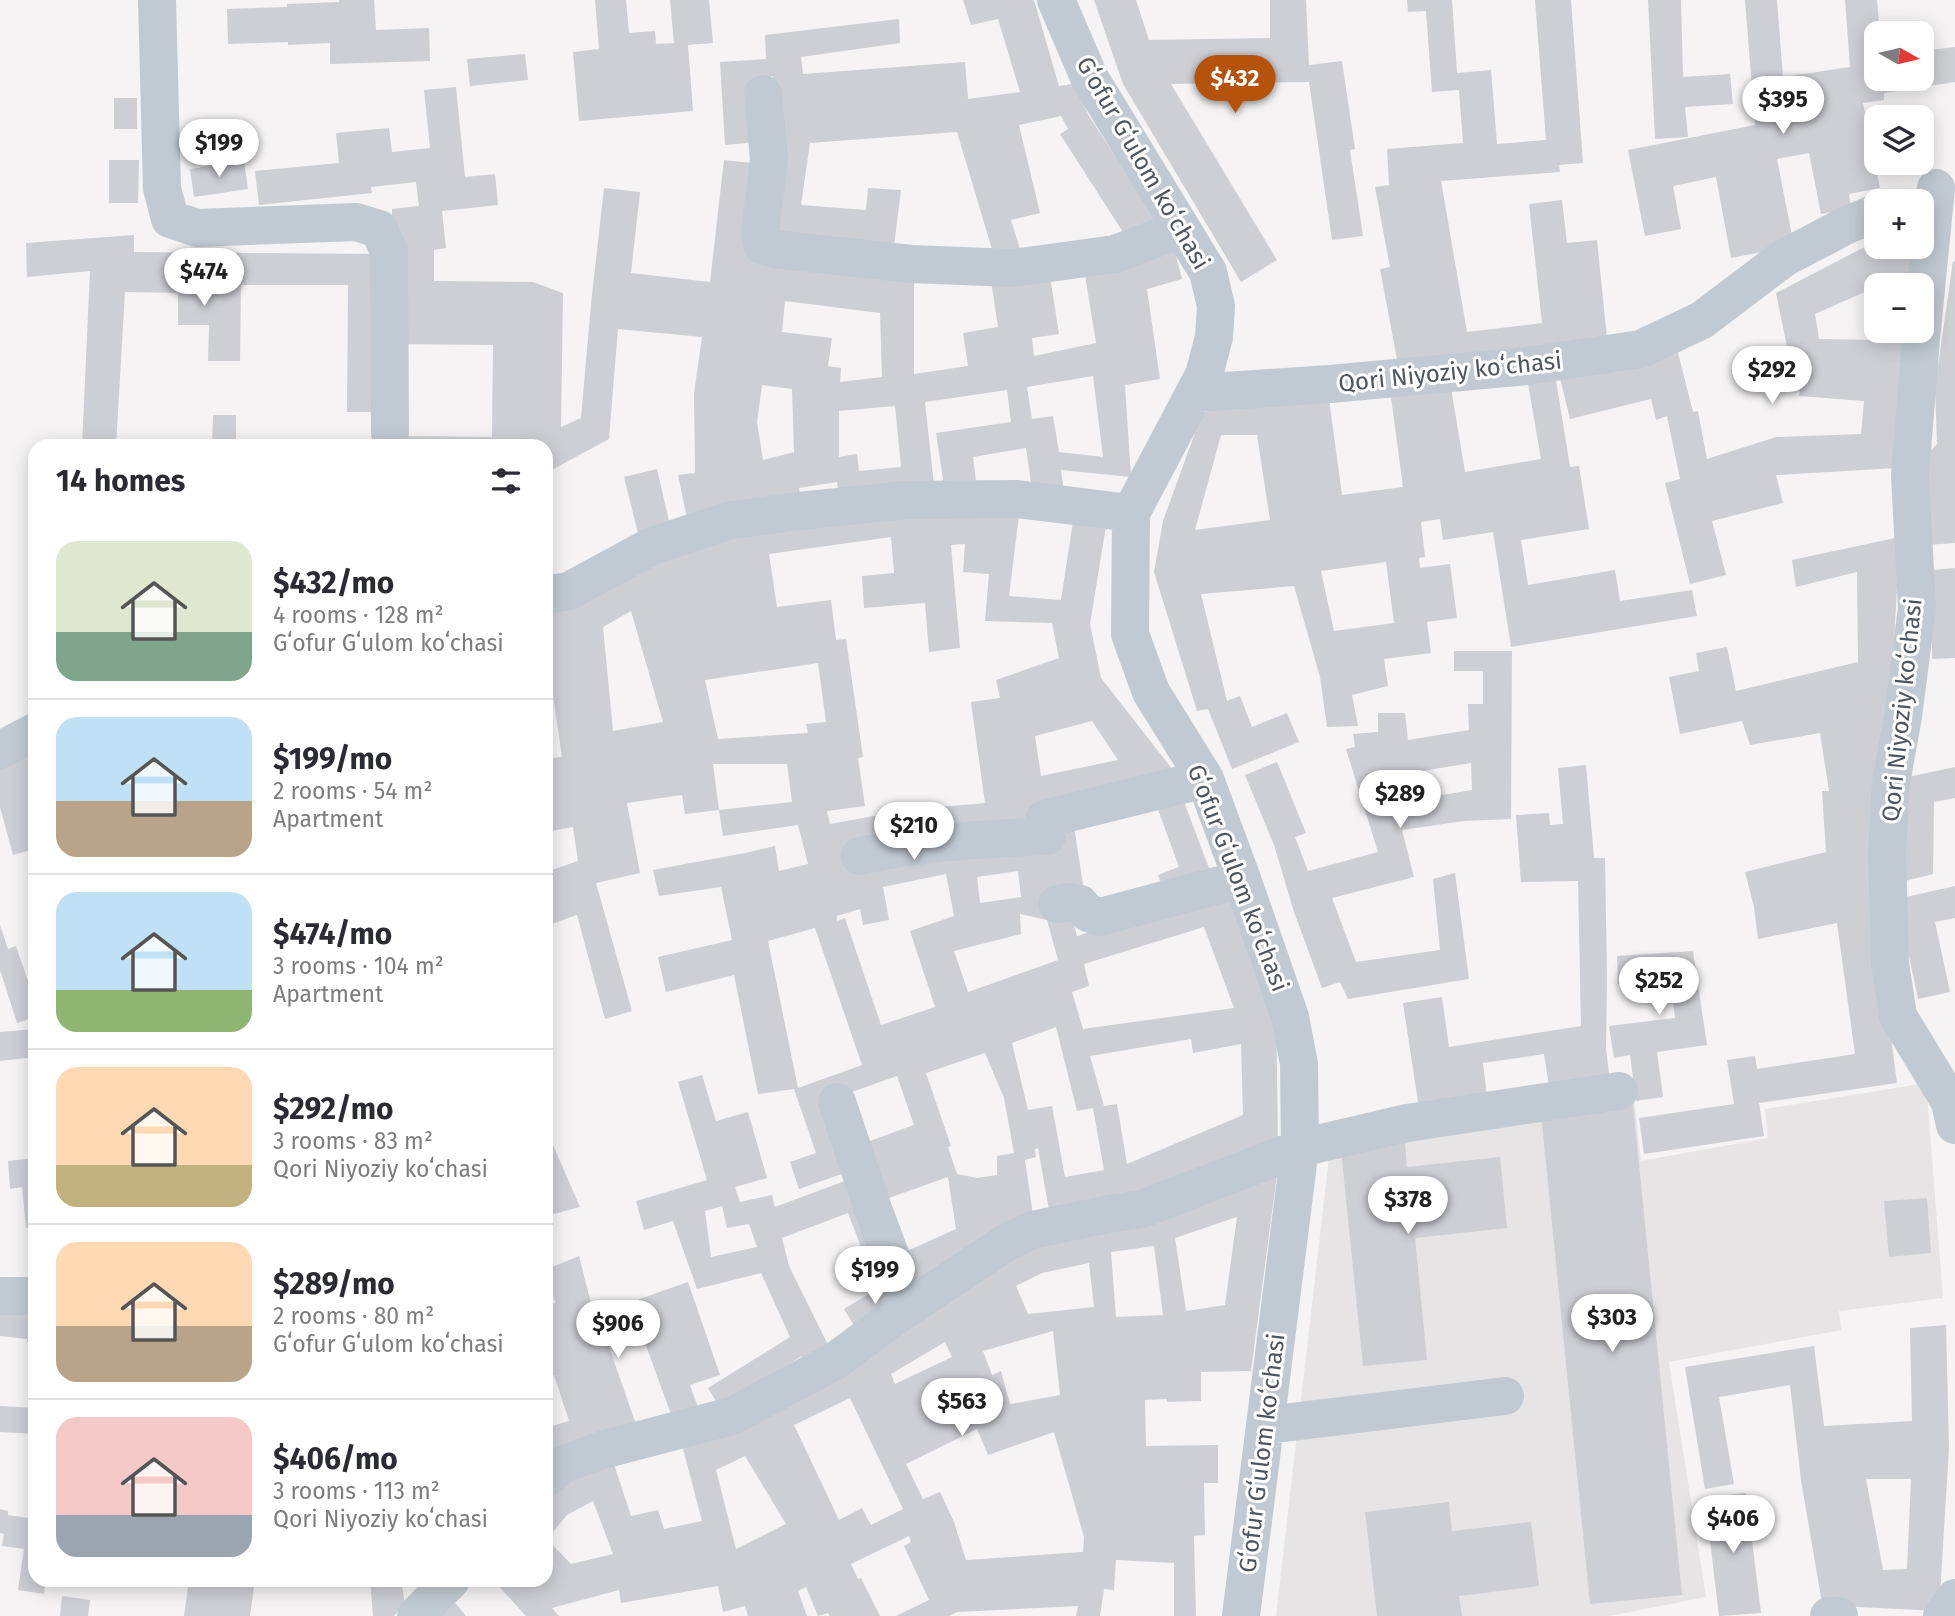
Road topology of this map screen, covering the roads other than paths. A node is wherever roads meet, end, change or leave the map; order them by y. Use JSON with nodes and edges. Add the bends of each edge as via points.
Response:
{"nodes":[{"id":1,"x":157,"y":0,"type":"edge"},
{"id":2,"x":1056,"y":0,"type":"edge"},
{"id":3,"x":762,"y":93,"type":"dead end"},
{"id":4,"x":1864,"y":218,"type":"edge"},
{"id":5,"x":1181,"y":229,"type":"junction"},
{"id":6,"x":1927,"y":259,"type":"edge"},
{"id":7,"x":1196,"y":393,"type":"junction"},
{"id":8,"x":390,"y":433,"type":"dead end"},
{"id":9,"x":1131,"y":513,"type":"junction"},
{"id":10,"x":553,"y":594,"type":"edge"},
{"id":11,"x":28,"y":736,"type":"edge"},
{"id":12,"x":0,"y":750,"type":"edge"},
{"id":13,"x":1205,"y":779,"type":"junction"},
{"id":14,"x":860,"y":856,"type":"dead end"},
{"id":15,"x":1242,"y":879,"type":"junction"},
{"id":16,"x":1057,"y":904,"type":"dead end"},
{"id":17,"x":1619,"y":1091,"type":"dead end"},
{"id":18,"x":837,"y":1102,"type":"dead end"},
{"id":19,"x":1955,"y":1125,"type":"edge"},
{"id":20,"x":1300,"y":1148,"type":"junction"},
{"id":21,"x":0,"y":1296,"type":"edge"},
{"id":22,"x":28,"y":1296,"type":"edge"},
{"id":23,"x":913,"y":1304,"type":"junction"},
{"id":24,"x":1505,"y":1396,"type":"dead end"},
{"id":25,"x":1266,"y":1425,"type":"junction"},
{"id":26,"x":553,"y":1473,"type":"edge"},
{"id":27,"x":1955,"y":1598,"type":"edge"},
{"id":28,"x":1241,"y":1616,"type":"edge"},
{"id":29,"x":1829,"y":1616,"type":"edge"},
{"id":30,"x":1839,"y":1616,"type":"edge"},
{"id":31,"x":1942,"y":1616,"type":"edge"}],
"edges":[{"from":1,"to":8,"type":"street","via":[[162,188],[170,219],[197,228],[356,222],[379,229],[389,253]]},
{"from":2,"to":5,"type":"street","name":"Gʻofur Gʻulom koʻchasi","via":[[1089,77]]},
{"from":3,"to":5,"type":"street","via":[[769,159],[760,233],[762,245],[774,249],[911,264],[1013,268],[1115,254]]},
{"from":4,"to":7,"type":"street","name":"Qori Niyoziy koʻchasi","via":[[1784,258],[1702,320],[1641,349],[1527,366]]},
{"from":5,"to":7,"type":"street","name":"Gʻofur Gʻulom koʻchasi","via":[[1208,272],[1216,306],[1214,337]]},
{"from":6,"to":19,"type":"street","name":"Qori Niyoziy koʻchasi","via":[[1910,475],[1917,608],[1891,783],[1887,851],[1890,963],[1898,1016],[1950,1102]]},
{"from":7,"to":9,"type":"street","name":"Gʻofur Gʻulom koʻchasi"},
{"from":9,"to":10,"type":"street","via":[[1017,499],[906,499],[744,518],[652,546],[569,591]]},
{"from":9,"to":13,"type":"street","name":"Gʻofur Gʻulom koʻchasi","via":[[1130,634],[1152,692]]},
{"from":11,"to":12,"type":"street"},
{"from":13,"to":14,"type":"street","via":[[1044,819],[1046,836],[948,841]]},
{"from":13,"to":15,"type":"street","name":"Gʻofur Gʻulom koʻchasi"},
{"from":15,"to":16,"type":"street","via":[[1100,917],[1080,904]]},
{"from":15,"to":20,"type":"street","name":"Gʻofur Gʻulom koʻchasi","via":[[1290,1017],[1299,1064]]},
{"from":17,"to":20,"type":"street","via":[[1407,1123]]},
{"from":18,"to":23,"type":"street","via":[[882,1234]]},
{"from":20,"to":23,"type":"street","via":[[1142,1209],[1032,1230]]},
{"from":20,"to":25,"type":"street","name":"Gʻofur Gʻulom koʻchasi"},
{"from":21,"to":22,"type":"street"},
{"from":23,"to":26,"type":"street","via":[[835,1361],[732,1416],[602,1450]]},
{"from":24,"to":25,"type":"street"},
{"from":25,"to":28,"type":"street","name":"Gʻofur Gʻulom koʻchasi"},
{"from":27,"to":31,"type":"street"},
{"from":29,"to":30,"type":"street"}]}
